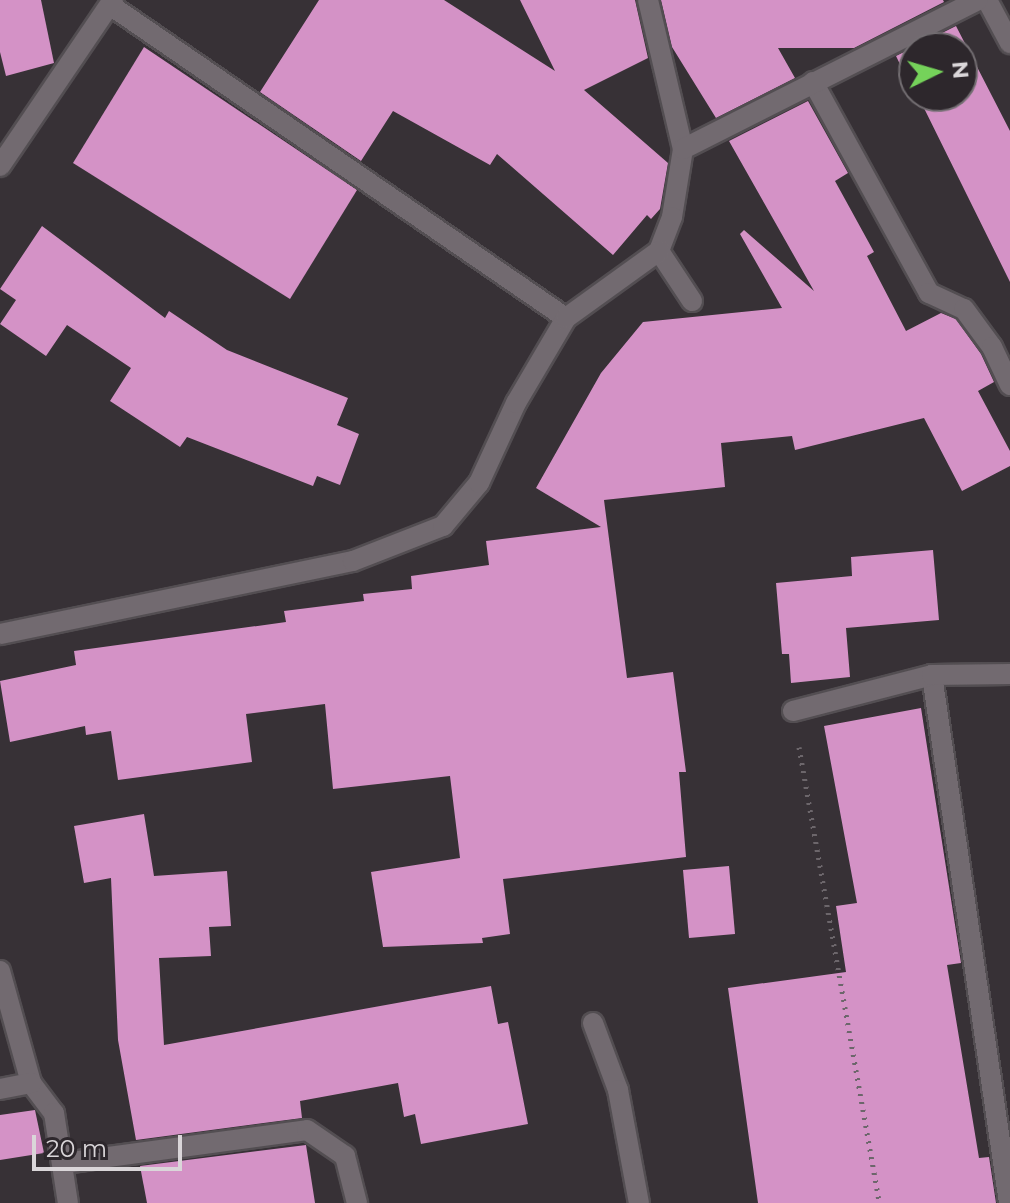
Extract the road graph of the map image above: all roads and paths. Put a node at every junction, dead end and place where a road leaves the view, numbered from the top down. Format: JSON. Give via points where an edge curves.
{"nodes":[{"id":1,"x":648,"y":0,"type":"edge"},
{"id":2,"x":978,"y":0,"type":"edge"},
{"id":3,"x":987,"y":0,"type":"edge"},
{"id":4,"x":111,"y":3,"type":"edge"},
{"id":5,"x":1010,"y":43,"type":"edge"},
{"id":6,"x":813,"y":82,"type":"junction"},
{"id":7,"x":683,"y":149,"type":"junction"},
{"id":8,"x":0,"y":166,"type":"edge"},
{"id":9,"x":659,"y":251,"type":"junction"},
{"id":10,"x":692,"y":301,"type":"dead end"},
{"id":11,"x":566,"y":318,"type":"junction"},
{"id":12,"x":1010,"y":385,"type":"edge"},
{"id":13,"x":0,"y":634,"type":"edge"},
{"id":14,"x":1010,"y":674,"type":"edge"},
{"id":15,"x":932,"y":675,"type":"junction"},
{"id":16,"x":793,"y":711,"type":"joint"},
{"id":17,"x":0,"y":971,"type":"edge"},
{"id":18,"x":593,"y":1023,"type":"dead end"},
{"id":19,"x":31,"y":1083,"type":"junction"},
{"id":20,"x":0,"y":1089,"type":"edge"},
{"id":21,"x":64,"y":1163,"type":"junction"},
{"id":22,"x":68,"y":1203,"type":"edge"},
{"id":23,"x":357,"y":1203,"type":"edge"},
{"id":24,"x":639,"y":1203,"type":"edge"},
{"id":25,"x":879,"y":1203,"type":"edge"},
{"id":26,"x":1009,"y":1203,"type":"edge"}],
"edges":[{"from":1,"to":7,"type":"street"},
{"from":2,"to":6,"type":"street"},
{"from":3,"to":5,"type":"street"},
{"from":4,"to":8,"type":"street"},
{"from":4,"to":11,"type":"street"},
{"from":6,"to":7,"type":"street"},
{"from":6,"to":12,"type":"street","via":[[929,293],[964,309],[992,347]]},
{"from":7,"to":9,"type":"street","via":[[672,217]]},
{"from":9,"to":10,"type":"street"},
{"from":9,"to":11,"type":"street"},
{"from":11,"to":13,"type":"street","via":[[516,403],[479,483],[443,526],[353,561]]},
{"from":14,"to":15,"type":"street"},
{"from":15,"to":16,"type":"street"},
{"from":15,"to":26,"type":"street"},
{"from":16,"to":25,"type":"path"},
{"from":17,"to":19,"type":"street"},
{"from":18,"to":24,"type":"street","via":[[618,1090]]},
{"from":19,"to":20,"type":"street"},
{"from":19,"to":21,"type":"street","via":[[54,1113]]},
{"from":21,"to":22,"type":"street"},
{"from":21,"to":23,"type":"street","via":[[282,1129],[307,1130],[345,1156]]}]}
